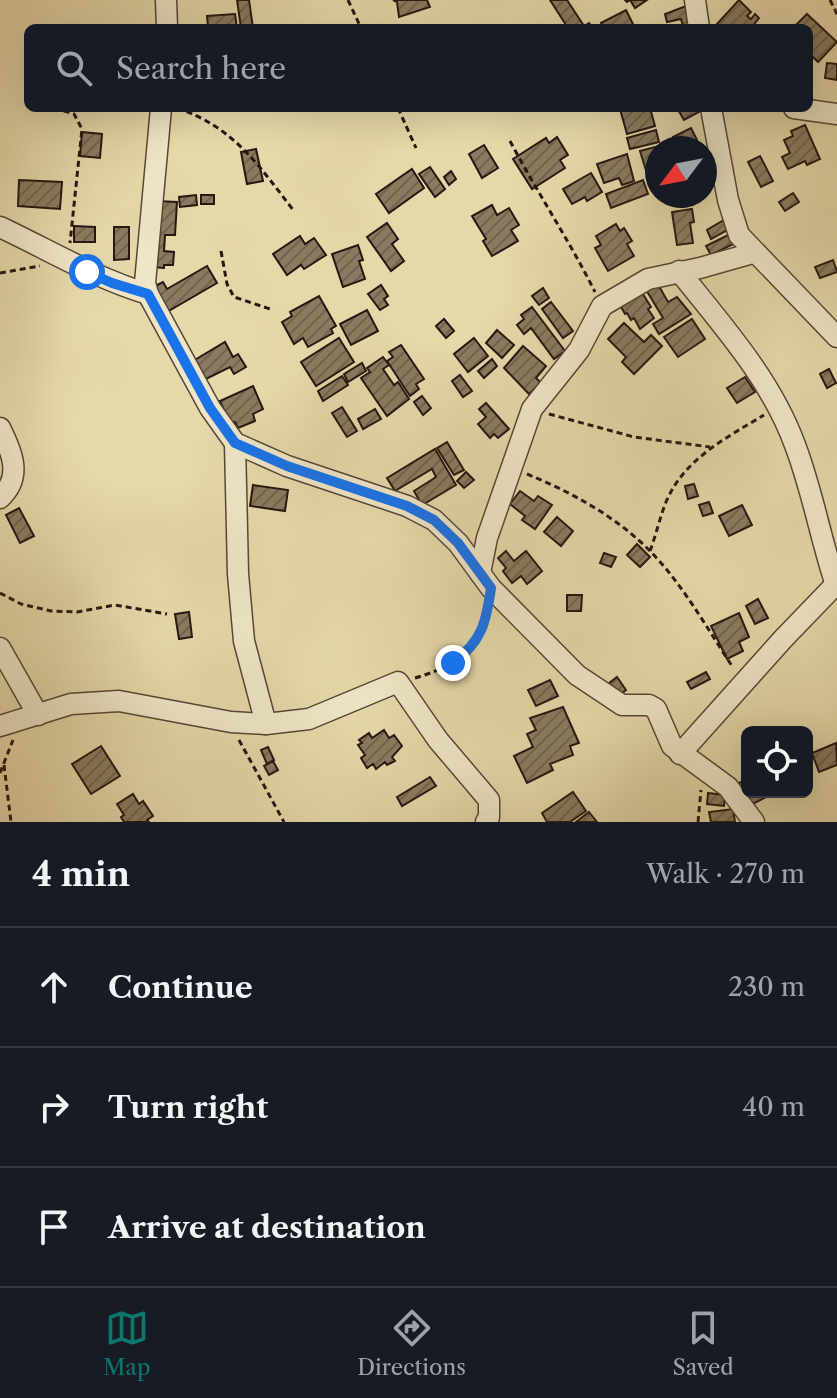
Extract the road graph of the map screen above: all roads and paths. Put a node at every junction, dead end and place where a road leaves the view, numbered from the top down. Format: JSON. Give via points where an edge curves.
{"nodes":[{"id":1,"x":166,"y":0,"type":"edge"},
{"id":2,"x":348,"y":0,"type":"edge"},
{"id":3,"x":695,"y":0,"type":"edge"},
{"id":4,"x":830,"y":0,"type":"edge"},
{"id":5,"x":837,"y":14,"type":"edge"},
{"id":6,"x":167,"y":24,"type":"edge"},
{"id":7,"x":359,"y":24,"type":"edge"},
{"id":8,"x":698,"y":24,"type":"edge"},
{"id":9,"x":813,"y":111,"type":"edge"},
{"id":10,"x":67,"y":112,"type":"edge"},
{"id":11,"x":161,"y":112,"type":"edge"},
{"id":12,"x":188,"y":112,"type":"edge"},
{"id":13,"x":400,"y":112,"type":"edge"},
{"id":14,"x":712,"y":112,"type":"edge"},
{"id":15,"x":837,"y":114,"type":"edge"},
{"id":16,"x":510,"y":141,"type":"dead end"},
{"id":17,"x":416,"y":148,"type":"dead end"},
{"id":18,"x":294,"y":211,"type":"dead end"},
{"id":19,"x":0,"y":227,"type":"edge"},
{"id":20,"x":221,"y":251,"type":"dead end"},
{"id":21,"x":753,"y":253,"type":"junction"},
{"id":22,"x":70,"y":260,"type":"junction"},
{"id":23,"x":39,"y":266,"type":"dead end"},
{"id":24,"x":679,"y":271,"type":"junction"},
{"id":25,"x":0,"y":273,"type":"edge"},
{"id":26,"x":148,"y":294,"type":"junction"},
{"id":27,"x":602,"y":306,"type":"junction"},
{"id":28,"x":270,"y":309,"type":"dead end"},
{"id":29,"x":837,"y":337,"type":"edge"},
{"id":30,"x":777,"y":407,"type":"junction"},
{"id":31,"x":532,"y":409,"type":"junction"},
{"id":32,"x":0,"y":428,"type":"edge"},
{"id":33,"x":235,"y":443,"type":"junction"},
{"id":34,"x":710,"y":447,"type":"junction"},
{"id":35,"x":511,"y":467,"type":"junction"},
{"id":36,"x":0,"y":498,"type":"edge"},
{"id":37,"x":650,"y":551,"type":"junction"},
{"id":38,"x":486,"y":581,"type":"junction"},
{"id":39,"x":837,"y":585,"type":"edge"},
{"id":40,"x":0,"y":593,"type":"edge"},
{"id":41,"x":167,"y":614,"type":"dead end"},
{"id":42,"x":0,"y":648,"type":"edge"},
{"id":43,"x":398,"y":682,"type":"junction"},
{"id":44,"x":743,"y":683,"type":"junction"},
{"id":45,"x":19,"y":721,"type":"edge"},
{"id":46,"x":231,"y":722,"type":"junction"},
{"id":47,"x":266,"y":724,"type":"junction"},
{"id":48,"x":680,"y":754,"type":"junction"},
{"id":49,"x":4,"y":765,"type":"junction"},
{"id":50,"x":703,"y":770,"type":"junction"},
{"id":51,"x":0,"y":773,"type":"edge"},
{"id":52,"x":11,"y":822,"type":"edge"},
{"id":53,"x":284,"y":822,"type":"edge"},
{"id":54,"x":486,"y":822,"type":"edge"},
{"id":55,"x":698,"y":822,"type":"edge"},
{"id":56,"x":754,"y":822,"type":"edge"}],
"edges":[{"from":1,"to":6,"type":"street"},
{"from":2,"to":7,"type":"path"},
{"from":3,"to":8,"type":"street"},
{"from":4,"to":5,"type":"path"},
{"from":9,"to":15,"type":"street"},
{"from":10,"to":22,"type":"path","via":[[82,129]]},
{"from":11,"to":26,"type":"street"},
{"from":12,"to":18,"type":"path","via":[[236,140]]},
{"from":13,"to":17,"type":"path"},
{"from":14,"to":21,"type":"street","via":[[728,200],[739,235]]},
{"from":16,"to":27,"type":"path"},
{"from":19,"to":22,"type":"street"},
{"from":20,"to":28,"type":"path","via":[[234,297]]},
{"from":21,"to":24,"type":"street"},
{"from":21,"to":29,"type":"street"},
{"from":22,"to":26,"type":"street","via":[[112,283]]},
{"from":23,"to":25,"type":"path"},
{"from":24,"to":27,"type":"street","via":[[648,279]]},
{"from":24,"to":30,"type":"street","via":[[759,374]]},
{"from":26,"to":33,"type":"street"},
{"from":27,"to":31,"type":"street","via":[[579,350]]},
{"from":30,"to":34,"type":"path"},
{"from":30,"to":39,"type":"street","via":[[795,446]]},
{"from":31,"to":34,"type":"path","via":[[634,437]]},
{"from":31,"to":35,"type":"street"},
{"from":32,"to":36,"type":"street","via":[[14,464],[9,490]]},
{"from":33,"to":38,"type":"street","via":[[434,520]]},
{"from":33,"to":47,"type":"street","via":[[244,641]]},
{"from":34,"to":37,"type":"path","via":[[683,473]]},
{"from":35,"to":37,"type":"path","via":[[592,506]]},
{"from":35,"to":38,"type":"street","via":[[487,538]]},
{"from":37,"to":44,"type":"path"},
{"from":38,"to":43,"type":"path","via":[[486,618],[466,653],[431,673]]},
{"from":38,"to":48,"type":"street","via":[[577,675],[622,705],[656,709]]},
{"from":39,"to":44,"type":"street"},
{"from":40,"to":41,"type":"path","via":[[51,611],[115,605]]},
{"from":42,"to":45,"type":"street"},
{"from":43,"to":47,"type":"street","via":[[309,719]]},
{"from":43,"to":54,"type":"street","via":[[489,800]]},
{"from":44,"to":48,"type":"street"},
{"from":45,"to":46,"type":"street","via":[[71,704],[119,701]]},
{"from":45,"to":49,"type":"path"},
{"from":46,"to":47,"type":"street"},
{"from":46,"to":53,"type":"path"},
{"from":48,"to":50,"type":"street"},
{"from":49,"to":51,"type":"path"},
{"from":49,"to":52,"type":"path"},
{"from":50,"to":55,"type":"path"},
{"from":50,"to":56,"type":"street","via":[[728,787]]}]}
